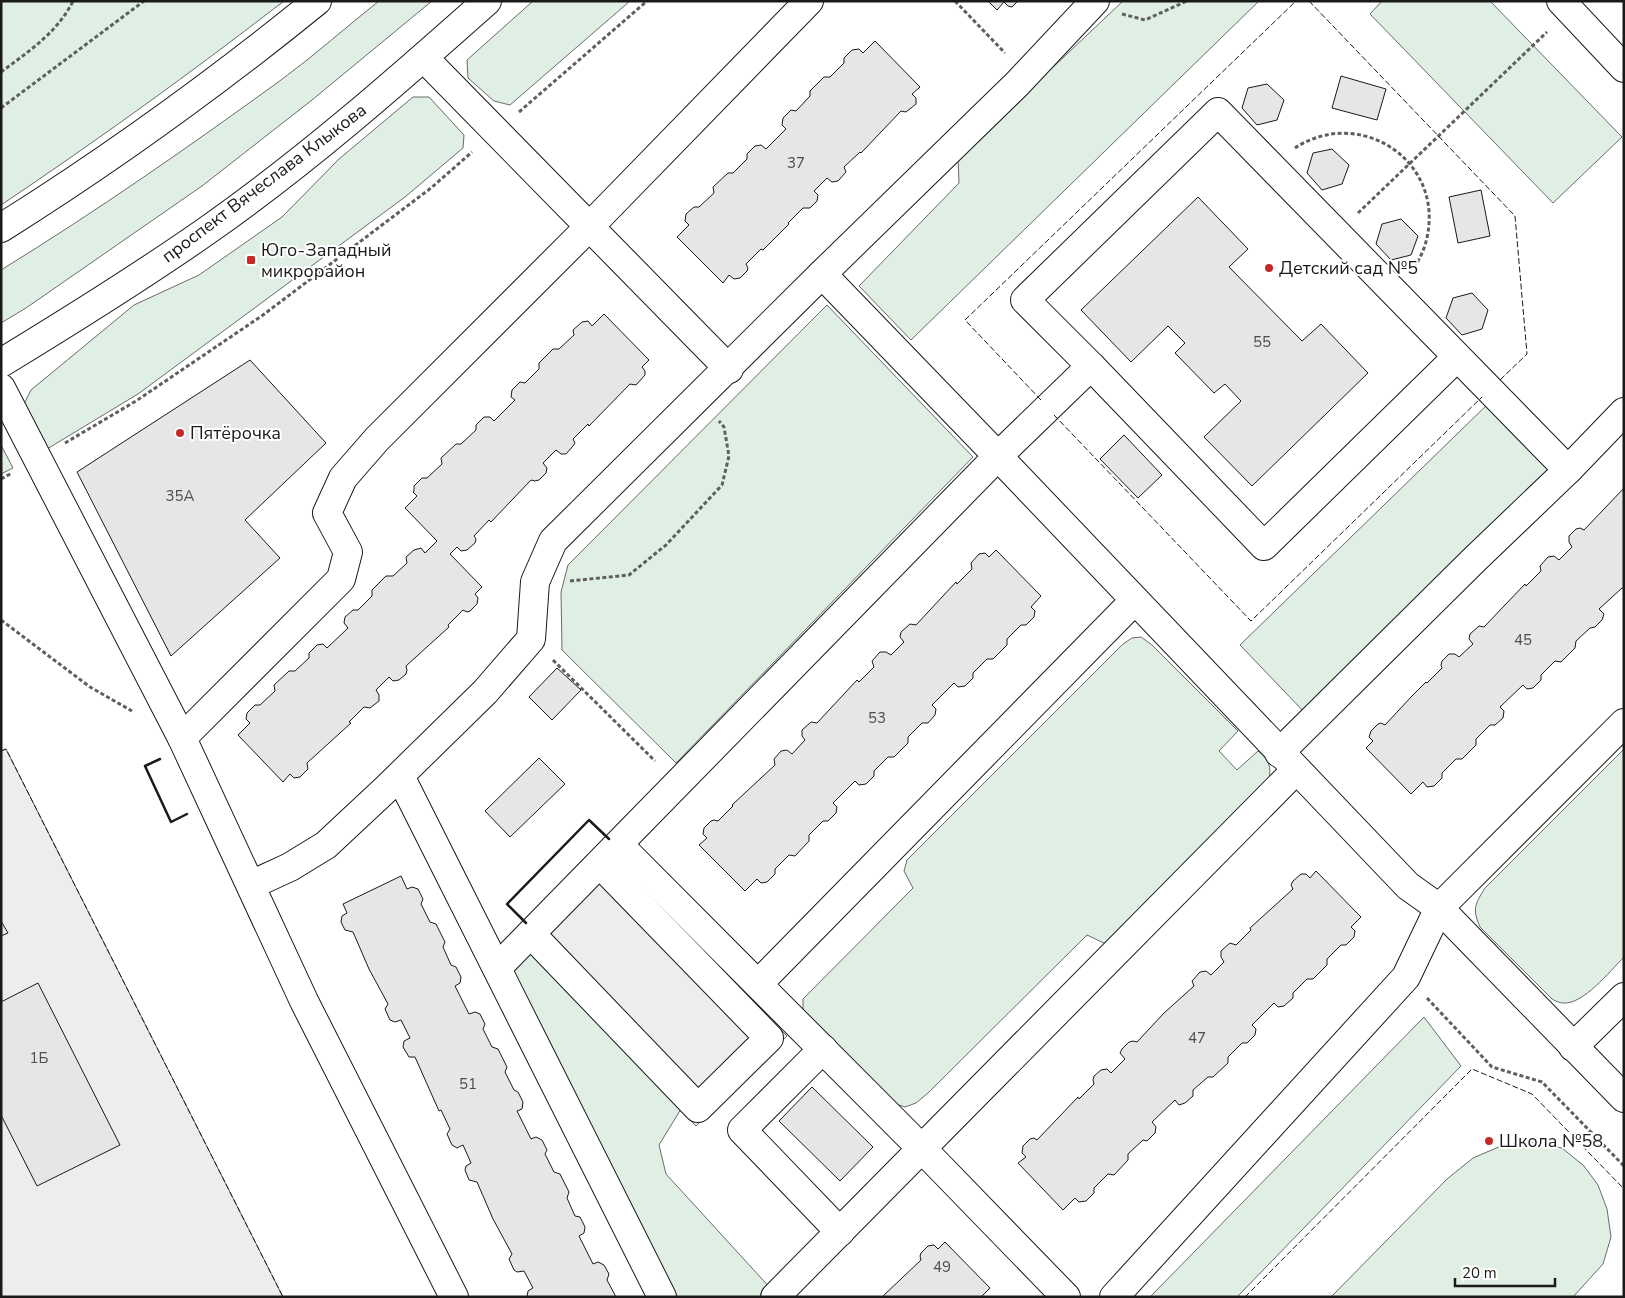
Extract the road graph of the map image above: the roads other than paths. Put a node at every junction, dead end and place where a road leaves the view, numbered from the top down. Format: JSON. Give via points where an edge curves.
{"nodes":[{"id":1,"x":317,"y":1,"type":"edge"},
{"id":2,"x":486,"y":1,"type":"edge"},
{"id":3,"x":809,"y":1,"type":"edge"},
{"id":4,"x":1093,"y":4,"type":"edge"},
{"id":5,"x":1565,"y":6,"type":"edge"},
{"id":6,"x":424,"y":58,"type":"junction"},
{"id":7,"x":1624,"y":68,"type":"edge"},
{"id":8,"x":589,"y":227,"type":"junction"},
{"id":9,"x":1,"y":228,"type":"edge"},
{"id":10,"x":822,"y":274,"type":"junction"},
{"id":11,"x":1457,"y":358,"type":"junction"},
{"id":12,"x":1,"y":363,"type":"edge"},
{"id":13,"x":1090,"y":366,"type":"junction"},
{"id":14,"x":728,"y":369,"type":"junction"},
{"id":15,"x":1,"y":388,"type":"edge"},
{"id":16,"x":1624,"y":412,"type":"edge"},
{"id":17,"x":998,"y":456,"type":"junction"},
{"id":18,"x":1568,"y":470,"type":"junction"},
{"id":19,"x":1134,"y":601,"type":"junction"},
{"id":20,"x":1624,"y":723,"type":"edge"},
{"id":21,"x":182,"y":738,"type":"junction"},
{"id":22,"x":1287,"y":762,"type":"junction"},
{"id":23,"x":400,"y":776,"type":"junction"},
{"id":24,"x":619,"y":844,"type":"junction"},
{"id":25,"x":600,"y":864,"type":"junction"},
{"id":26,"x":251,"y":885,"type":"junction"},
{"id":27,"x":1439,"y":908,"type":"junction"},
{"id":28,"x":530,"y":934,"type":"junction"},
{"id":29,"x":497,"y":968,"type":"junction"},
{"id":30,"x":758,"y":984,"type":"junction"},
{"id":31,"x":1624,"y":997,"type":"edge"},
{"id":32,"x":1573,"y":1046,"type":"junction"},
{"id":33,"x":822,"y":1049,"type":"junction"},
{"id":34,"x":1624,"y":1098,"type":"edge"},
{"id":35,"x":921,"y":1148,"type":"junction"},
{"id":36,"x":840,"y":1232,"type":"junction"},
{"id":37,"x":454,"y":1297,"type":"edge"},
{"id":38,"x":662,"y":1297,"type":"edge"},
{"id":39,"x":776,"y":1297,"type":"edge"},
{"id":40,"x":1066,"y":1297,"type":"edge"},
{"id":41,"x":1114,"y":1297,"type":"edge"}],
"edges":[{"from":1,"to":9,"type":"main road","via":[[157,124]]},
{"from":2,"to":6,"type":"main road","name":"проспект Вячеслава Клыкова"},
{"from":3,"to":8,"type":"main road"},
{"from":4,"to":10,"type":"main road"},
{"from":5,"to":7,"type":"main road"},
{"from":6,"to":8,"type":"main road"},
{"from":6,"to":12,"type":"main road","name":"проспект Вячеслава Клыкова","via":[[314,150],[206,232]]},
{"from":8,"to":14,"type":"main road"},
{"from":8,"to":21,"type":"main road","via":[[377,439],[343,478],[327,513],[348,552],[341,580]]},
{"from":10,"to":14,"type":"main road"},
{"from":10,"to":17,"type":"main road"},
{"from":11,"to":13,"type":"main road","via":[[1264,546]]},
{"from":11,"to":13,"type":"main road","via":[[1218,112],[1026,300]]},
{"from":11,"to":18,"type":"main road"},
{"from":13,"to":17,"type":"main road"},
{"from":14,"to":23,"type":"main road","via":[[553,541],[534,582],[531,639],[485,692]]},
{"from":15,"to":21,"type":"main road"},
{"from":16,"to":18,"type":"main road"},
{"from":17,"to":19,"type":"main road"},
{"from":17,"to":24,"type":"main road"},
{"from":18,"to":22,"type":"main road","via":[[1474,560]]},
{"from":19,"to":22,"type":"main road"},
{"from":19,"to":30,"type":"main road"},
{"from":20,"to":27,"type":"main road"},
{"from":21,"to":26,"type":"main road"},
{"from":22,"to":27,"type":"main road","via":[[1408,886]]},
{"from":22,"to":35,"type":"main road"},
{"from":23,"to":26,"type":"main road","via":[[326,845]]},
{"from":23,"to":29,"type":"main road"},
{"from":24,"to":25,"type":"main road"},
{"from":24,"to":30,"type":"main road"},
{"from":25,"to":28,"type":"main road"},
{"from":25,"to":28,"type":"main road","via":[[769,1038],[698,1108]]},
{"from":26,"to":37,"type":"main road","via":[[304,1001]]},
{"from":27,"to":32,"type":"main road"},
{"from":27,"to":41,"type":"main road","via":[[1406,977]]},
{"from":28,"to":29,"type":"main road"},
{"from":29,"to":38,"type":"main road"},
{"from":30,"to":33,"type":"main road"},
{"from":31,"to":32,"type":"main road"},
{"from":32,"to":34,"type":"main road"},
{"from":33,"to":35,"type":"main road"},
{"from":33,"to":36,"type":"main road","via":[[742,1130]]},
{"from":35,"to":36,"type":"main road"},
{"from":35,"to":40,"type":"main road"},
{"from":36,"to":39,"type":"main road"}]}
